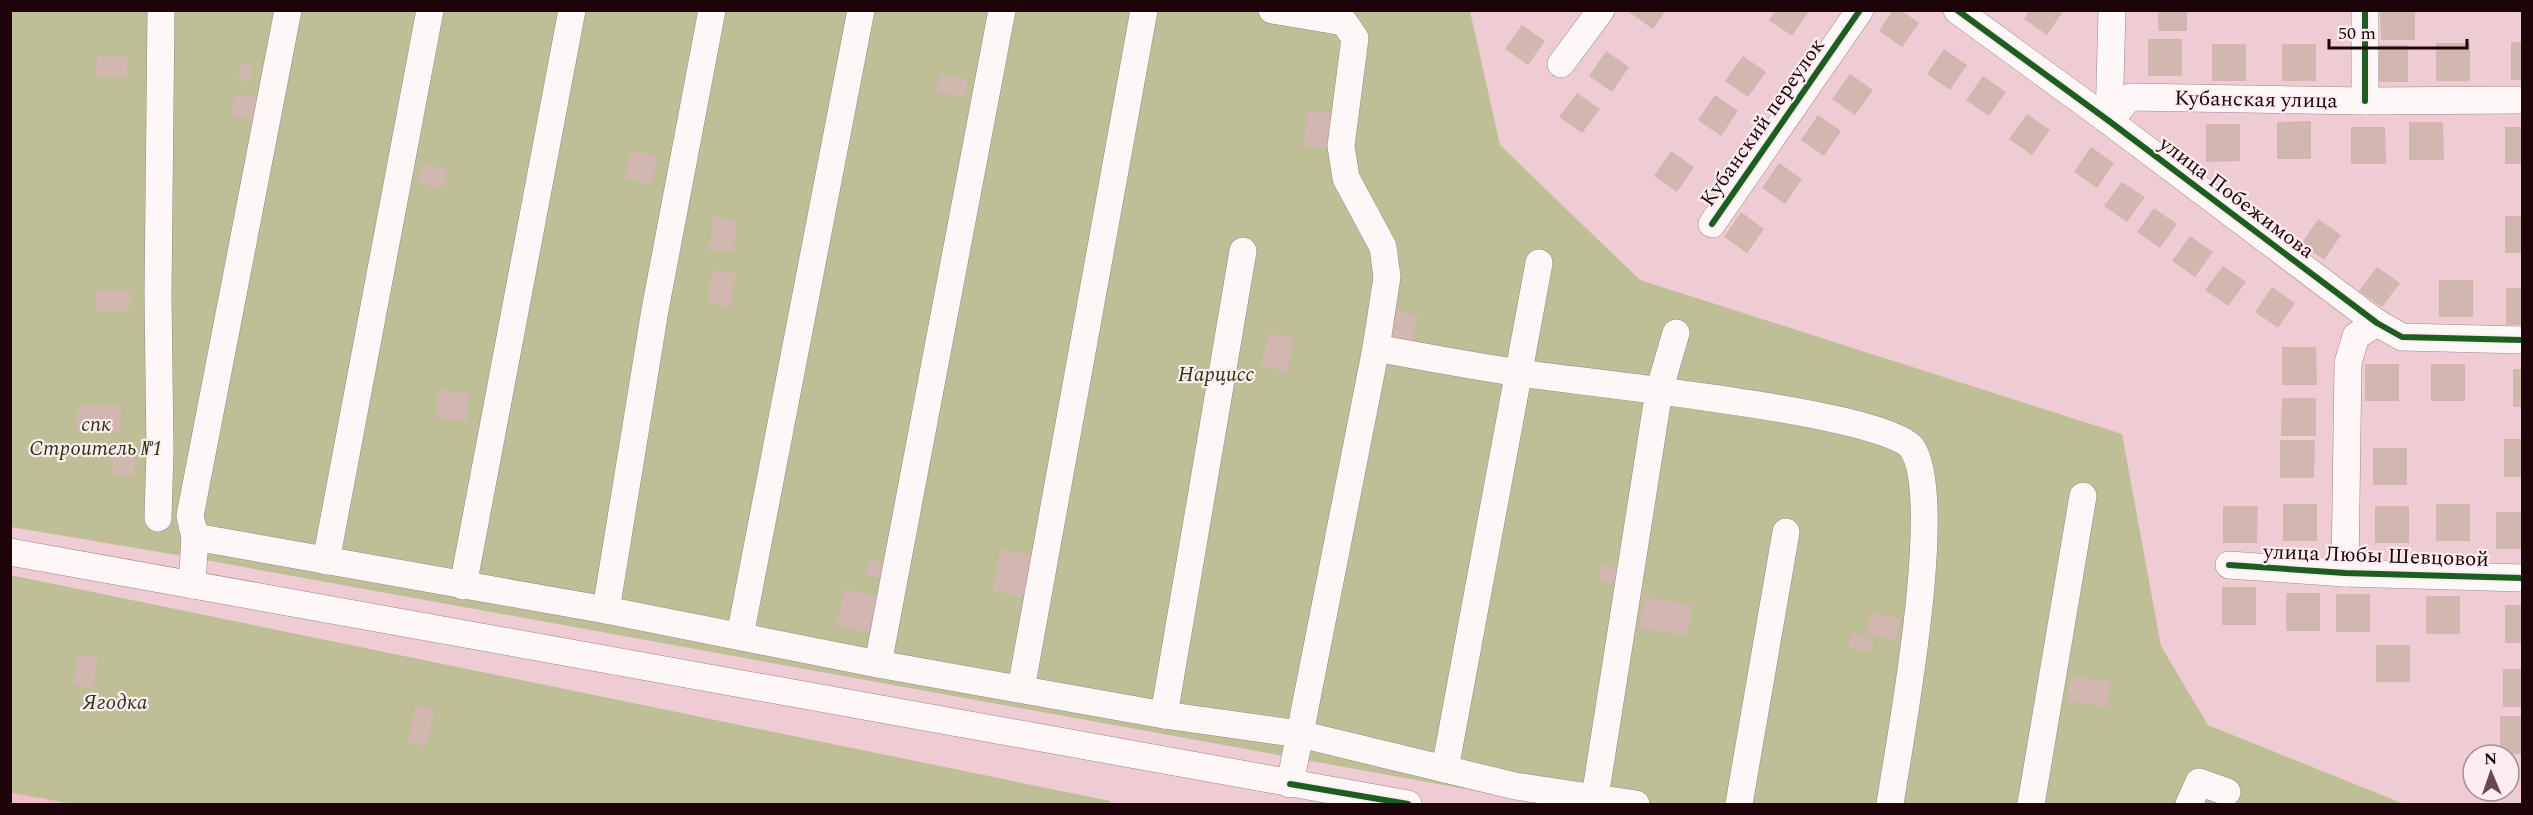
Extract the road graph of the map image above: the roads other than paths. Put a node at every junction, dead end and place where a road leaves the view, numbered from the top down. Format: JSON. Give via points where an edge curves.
{"nodes":[{"id":1,"x":161,"y":10,"type":"edge"},
{"id":2,"x":288,"y":10,"type":"edge"},
{"id":3,"x":430,"y":10,"type":"edge"},
{"id":4,"x":572,"y":10,"type":"edge"},
{"id":5,"x":712,"y":10,"type":"edge"},
{"id":6,"x":861,"y":10,"type":"edge"},
{"id":7,"x":1002,"y":10,"type":"edge"},
{"id":8,"x":1144,"y":10,"type":"edge"},
{"id":9,"x":1601,"y":10,"type":"edge"},
{"id":10,"x":1860,"y":10,"type":"edge"},
{"id":11,"x":1957,"y":10,"type":"edge"},
{"id":12,"x":2112,"y":10,"type":"edge"},
{"id":13,"x":2365,"y":10,"type":"edge"},
{"id":14,"x":1283,"y":11,"type":"edge"},
{"id":15,"x":1561,"y":64,"type":"dead end"},
{"id":16,"x":2523,"y":100,"type":"edge"},
{"id":17,"x":2365,"y":101,"type":"junction"},
{"id":18,"x":2109,"y":122,"type":"junction"},
{"id":19,"x":1712,"y":224,"type":"dead end"},
{"id":20,"x":1243,"y":251,"type":"dead end"},
{"id":21,"x":1539,"y":263,"type":"dead end"},
{"id":22,"x":2377,"y":323,"type":"junction"},
{"id":23,"x":1676,"y":333,"type":"dead end"},
{"id":24,"x":2523,"y":340,"type":"edge"},
{"id":25,"x":1376,"y":348,"type":"junction"},
{"id":26,"x":1520,"y":373,"type":"junction"},
{"id":27,"x":1659,"y":391,"type":"junction"},
{"id":28,"x":2083,"y":496,"type":"dead end"},
{"id":29,"x":158,"y":518,"type":"dead end"},
{"id":30,"x":1786,"y":532,"type":"dead end"},
{"id":31,"x":195,"y":537,"type":"junction"},
{"id":32,"x":10,"y":552,"type":"edge"},
{"id":33,"x":326,"y":561,"type":"junction"},
{"id":34,"x":2229,"y":565,"type":"dead end"},
{"id":35,"x":2344,"y":573,"type":"junction"},
{"id":36,"x":2523,"y":578,"type":"edge"},
{"id":37,"x":192,"y":585,"type":"junction"},
{"id":38,"x":463,"y":586,"type":"junction"},
{"id":39,"x":606,"y":610,"type":"junction"},
{"id":40,"x":740,"y":636,"type":"junction"},
{"id":41,"x":878,"y":664,"type":"junction"},
{"id":42,"x":1021,"y":689,"type":"junction"},
{"id":43,"x":1164,"y":715,"type":"junction"},
{"id":44,"x":1300,"y":734,"type":"junction"},
{"id":45,"x":1445,"y":769,"type":"junction"},
{"id":46,"x":1290,"y":784,"type":"junction"},
{"id":47,"x":2227,"y":792,"type":"dead end"},
{"id":48,"x":1595,"y":797,"type":"junction"},
{"id":49,"x":1408,"y":804,"type":"edge"},
{"id":50,"x":1636,"y":804,"type":"edge"},
{"id":51,"x":1740,"y":804,"type":"edge"},
{"id":52,"x":1890,"y":804,"type":"edge"},
{"id":53,"x":2031,"y":804,"type":"edge"},
{"id":54,"x":2189,"y":804,"type":"edge"}],
"edges":[{"from":1,"to":29,"type":"street"},
{"from":2,"to":31,"type":"street","via":[[190,516]]},
{"from":3,"to":33,"type":"street"},
{"from":4,"to":38,"type":"street"},
{"from":5,"to":39,"type":"street","via":[[655,310]]},
{"from":6,"to":40,"type":"street"},
{"from":7,"to":41,"type":"street"},
{"from":8,"to":42,"type":"street"},
{"from":9,"to":15,"type":"street"},
{"from":10,"to":19,"type":"street","name":"Кубанский переулок"},
{"from":11,"to":18,"type":"street","name":"улица Побежимова"},
{"from":12,"to":18,"type":"street"},
{"from":13,"to":17,"type":"street"},
{"from":14,"to":25,"type":"street","via":[[1344,22],[1355,38],[1341,146],[1346,178],[1383,247],[1387,277]]},
{"from":16,"to":17,"type":"street","name":"Кубанская улица"},
{"from":17,"to":18,"type":"street","name":"Кубанская улица","via":[[2130,97]]},
{"from":18,"to":22,"type":"street","name":"улица Побежимова"},
{"from":20,"to":43,"type":"street"},
{"from":21,"to":26,"type":"street"},
{"from":22,"to":24,"type":"street","name":"улица Побежимова","via":[[2402,338]]},
{"from":22,"to":35,"type":"street","via":[[2356,336],[2348,363]]},
{"from":23,"to":27,"type":"street"},
{"from":25,"to":26,"type":"street"},
{"from":25,"to":44,"type":"street"},
{"from":26,"to":27,"type":"street"},
{"from":26,"to":45,"type":"street"},
{"from":27,"to":48,"type":"street"},
{"from":27,"to":52,"type":"street","via":[[1742,402],[1882,431],[1911,447],[1921,472],[1925,513],[1913,652]]},
{"from":28,"to":53,"type":"street"},
{"from":30,"to":51,"type":"street"},
{"from":31,"to":33,"type":"street"},
{"from":31,"to":37,"type":"street"},
{"from":32,"to":37,"type":"street"},
{"from":33,"to":38,"type":"street"},
{"from":34,"to":35,"type":"street","name":"улица Любы Шевцовой"},
{"from":35,"to":36,"type":"street","name":"улица Любы Шевцовой"},
{"from":37,"to":46,"type":"street"},
{"from":38,"to":39,"type":"street"},
{"from":39,"to":40,"type":"street"},
{"from":40,"to":41,"type":"street"},
{"from":41,"to":42,"type":"street"},
{"from":42,"to":43,"type":"street"},
{"from":43,"to":44,"type":"street"},
{"from":44,"to":45,"type":"street"},
{"from":44,"to":46,"type":"street"},
{"from":45,"to":48,"type":"street","via":[[1515,786]]},
{"from":46,"to":49,"type":"street"},
{"from":47,"to":54,"type":"street","via":[[2199,782]]},
{"from":48,"to":50,"type":"street"}]}
